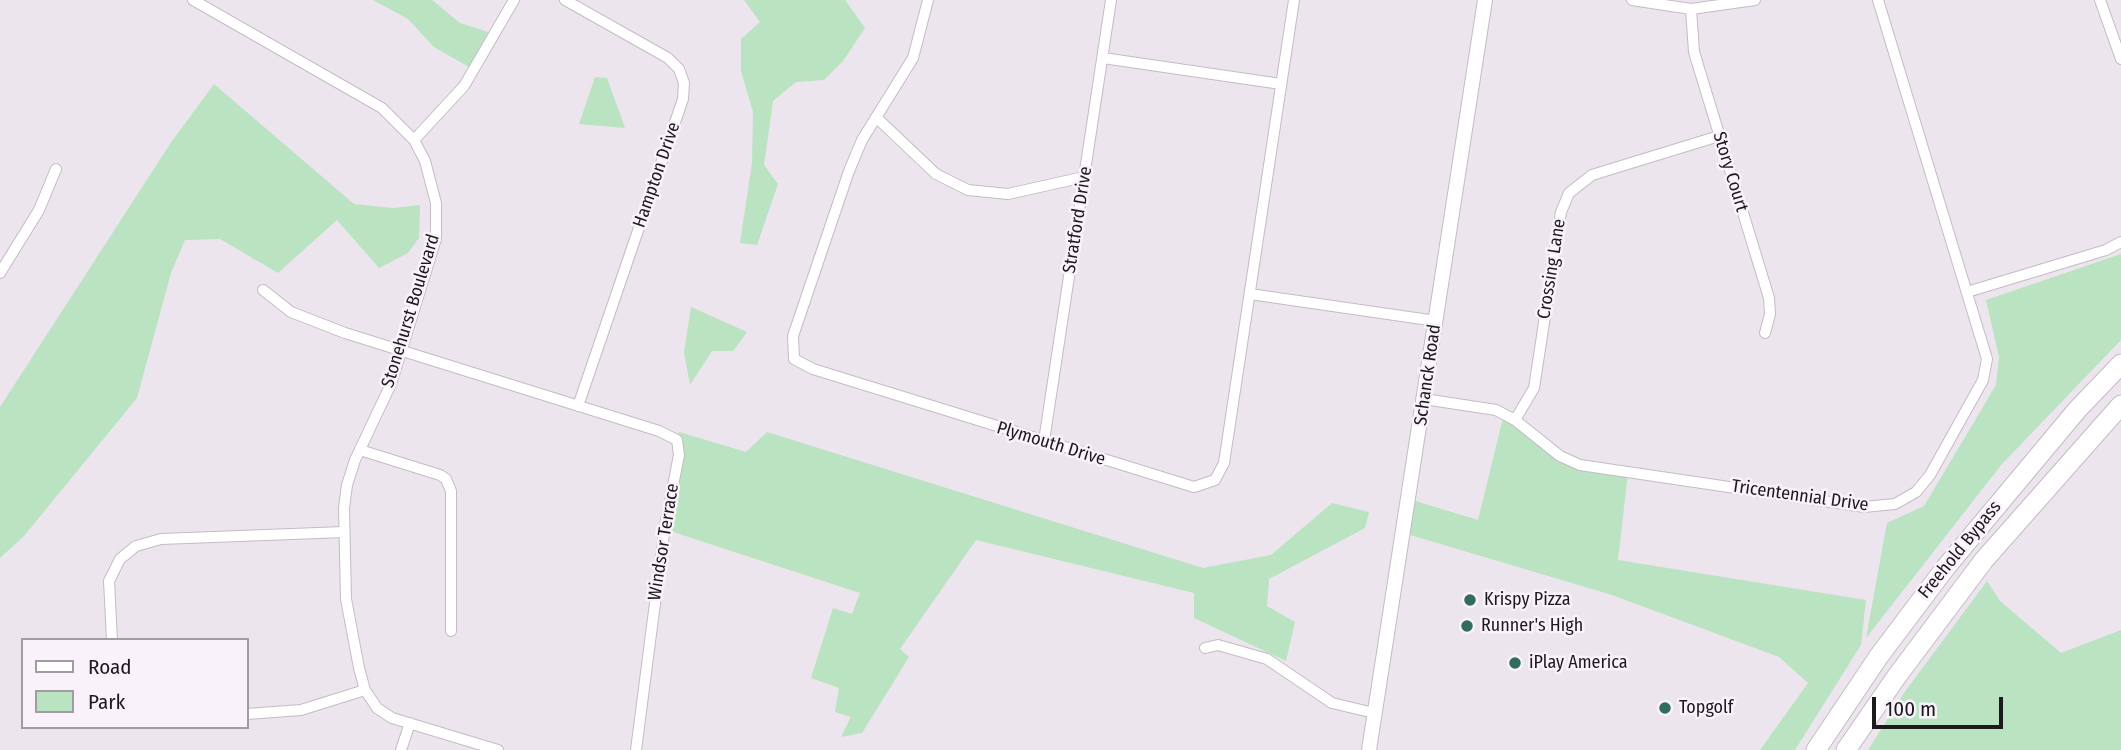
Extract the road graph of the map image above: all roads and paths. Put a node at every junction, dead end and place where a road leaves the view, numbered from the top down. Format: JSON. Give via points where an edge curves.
{"nodes":[{"id":1,"x":193,"y":0,"type":"edge"},
{"id":2,"x":514,"y":0,"type":"edge"},
{"id":3,"x":565,"y":0,"type":"edge"},
{"id":4,"x":928,"y":0,"type":"edge"},
{"id":5,"x":1111,"y":0,"type":"edge"},
{"id":6,"x":1294,"y":0,"type":"edge"},
{"id":7,"x":1485,"y":0,"type":"edge"},
{"id":8,"x":1632,"y":0,"type":"edge"},
{"id":9,"x":1755,"y":0,"type":"edge"},
{"id":10,"x":1878,"y":0,"type":"edge"},
{"id":11,"x":2100,"y":0,"type":"edge"},
{"id":12,"x":1692,"y":9,"type":"junction"},
{"id":13,"x":1103,"y":58,"type":"junction"},
{"id":14,"x":2121,"y":59,"type":"edge"},
{"id":15,"x":1282,"y":84,"type":"junction"},
{"id":16,"x":876,"y":117,"type":"junction"},
{"id":17,"x":1720,"y":136,"type":"junction"},
{"id":18,"x":414,"y":139,"type":"junction"},
{"id":19,"x":56,"y":169,"type":"dead end"},
{"id":20,"x":1084,"y":177,"type":"junction"},
{"id":21,"x":2121,"y":242,"type":"edge"},
{"id":22,"x":0,"y":274,"type":"edge"},
{"id":23,"x":263,"y":290,"type":"dead end"},
{"id":24,"x":1968,"y":292,"type":"junction"},
{"id":25,"x":1250,"y":294,"type":"junction"},
{"id":26,"x":1436,"y":321,"type":"junction"},
{"id":27,"x":1765,"y":334,"type":"dead end"},
{"id":28,"x":401,"y":352,"type":"junction"},
{"id":29,"x":2121,"y":364,"type":"edge"},
{"id":30,"x":1424,"y":399,"type":"junction"},
{"id":31,"x":2121,"y":405,"type":"edge"},
{"id":32,"x":578,"y":406,"type":"junction"},
{"id":33,"x":1515,"y":420,"type":"junction"},
{"id":34,"x":1044,"y":440,"type":"junction"},
{"id":35,"x":360,"y":450,"type":"junction"},
{"id":36,"x":344,"y":532,"type":"junction"},
{"id":37,"x":451,"y":631,"type":"dead end"},
{"id":38,"x":112,"y":638,"type":"edge"},
{"id":39,"x":1205,"y":648,"type":"dead end"},
{"id":40,"x":365,"y":690,"type":"junction"},
{"id":41,"x":1374,"y":713,"type":"junction"},
{"id":42,"x":248,"y":714,"type":"edge"},
{"id":43,"x":410,"y":723,"type":"junction"},
{"id":44,"x":401,"y":750,"type":"edge"},
{"id":45,"x":498,"y":750,"type":"edge"},
{"id":46,"x":636,"y":750,"type":"edge"},
{"id":47,"x":1369,"y":750,"type":"edge"},
{"id":48,"x":1816,"y":750,"type":"edge"},
{"id":49,"x":1846,"y":750,"type":"edge"}],
"edges":[{"from":1,"to":18,"type":"street","name":"Stonehurst Boulevard","via":[[368,99]]},
{"from":2,"to":18,"type":"street","via":[[464,86]]},
{"from":3,"to":32,"type":"street","name":"Hampton Drive","via":[[668,58],[684,83],[683,99]]},
{"from":4,"to":16,"type":"street","name":"Plymouth Drive","via":[[914,58]]},
{"from":5,"to":13,"type":"street","name":"Stratford Drive"},
{"from":6,"to":15,"type":"street","name":"Plymouth Drive"},
{"from":7,"to":26,"type":"street","name":"Schanck Road"},
{"from":8,"to":12,"type":"street"},
{"from":9,"to":12,"type":"street"},
{"from":10,"to":24,"type":"street","name":"Tricentennial Drive"},
{"from":11,"to":14,"type":"street"},
{"from":12,"to":17,"type":"street","name":"Story Court","via":[[1694,52]]},
{"from":13,"to":15,"type":"street"},
{"from":13,"to":20,"type":"street","name":"Stratford Drive"},
{"from":15,"to":25,"type":"street","name":"Plymouth Drive"},
{"from":16,"to":20,"type":"street","via":[[936,174],[968,190],[1008,194]]},
{"from":16,"to":34,"type":"street","name":"Plymouth Drive","via":[[849,171],[793,336],[791,354],[813,369]]},
{"from":17,"to":27,"type":"street","name":"Story Court","via":[[1769,298]]},
{"from":17,"to":33,"type":"street","name":"Crossing Lane","via":[[1592,175],[1569,194],[1561,212],[1534,388]]},
{"from":18,"to":28,"type":"street","name":"Stonehurst Boulevard","via":[[432,180],[437,231]]},
{"from":19,"to":22,"type":"street","via":[[39,210]]},
{"from":20,"to":34,"type":"street","name":"Stratford Drive"},
{"from":21,"to":24,"type":"street"},
{"from":23,"to":28,"type":"street","name":"Windsor Terrace","via":[[291,312]]},
{"from":24,"to":33,"type":"street","name":"Tricentennial Drive","via":[[1986,352],[1986,374],[1923,484],[1906,499],[1884,507],[1580,465],[1560,456]]},
{"from":25,"to":26,"type":"street"},
{"from":25,"to":34,"type":"street","name":"Plymouth Drive","via":[[1224,463],[1215,480],[1188,486]]},
{"from":26,"to":30,"type":"street","name":"Schanck Road"},
{"from":28,"to":32,"type":"street","name":"Windsor Terrace"},
{"from":28,"to":35,"type":"street","name":"Stonehurst Boulevard"},
{"from":29,"to":48,"type":"highway","name":"Freehold Bypass","via":[[1954,556]]},
{"from":30,"to":33,"type":"street","name":"Tricentennial Drive","via":[[1496,410]]},
{"from":30,"to":41,"type":"street","name":"Schanck Road"},
{"from":31,"to":49,"type":"highway","name":"Freehold Bypass","via":[[1984,560]]},
{"from":32,"to":46,"type":"street","name":"Windsor Terrace","via":[[676,438],[680,446]]},
{"from":35,"to":36,"type":"street","name":"Stonehurst Boulevard","via":[[347,485]]},
{"from":35,"to":37,"type":"street","via":[[446,480],[451,491]]},
{"from":36,"to":38,"type":"street","via":[[161,539],[136,546],[120,559],[109,581]]},
{"from":36,"to":40,"type":"street","name":"Stonehurst Boulevard","via":[[349,619]]},
{"from":39,"to":41,"type":"street","via":[[1218,646],[1267,659],[1332,703]]},
{"from":40,"to":42,"type":"street","via":[[301,710]]},
{"from":40,"to":43,"type":"street","via":[[385,714]]},
{"from":41,"to":47,"type":"street","name":"Schanck Road"},
{"from":43,"to":44,"type":"street"},
{"from":43,"to":45,"type":"street"}]}
